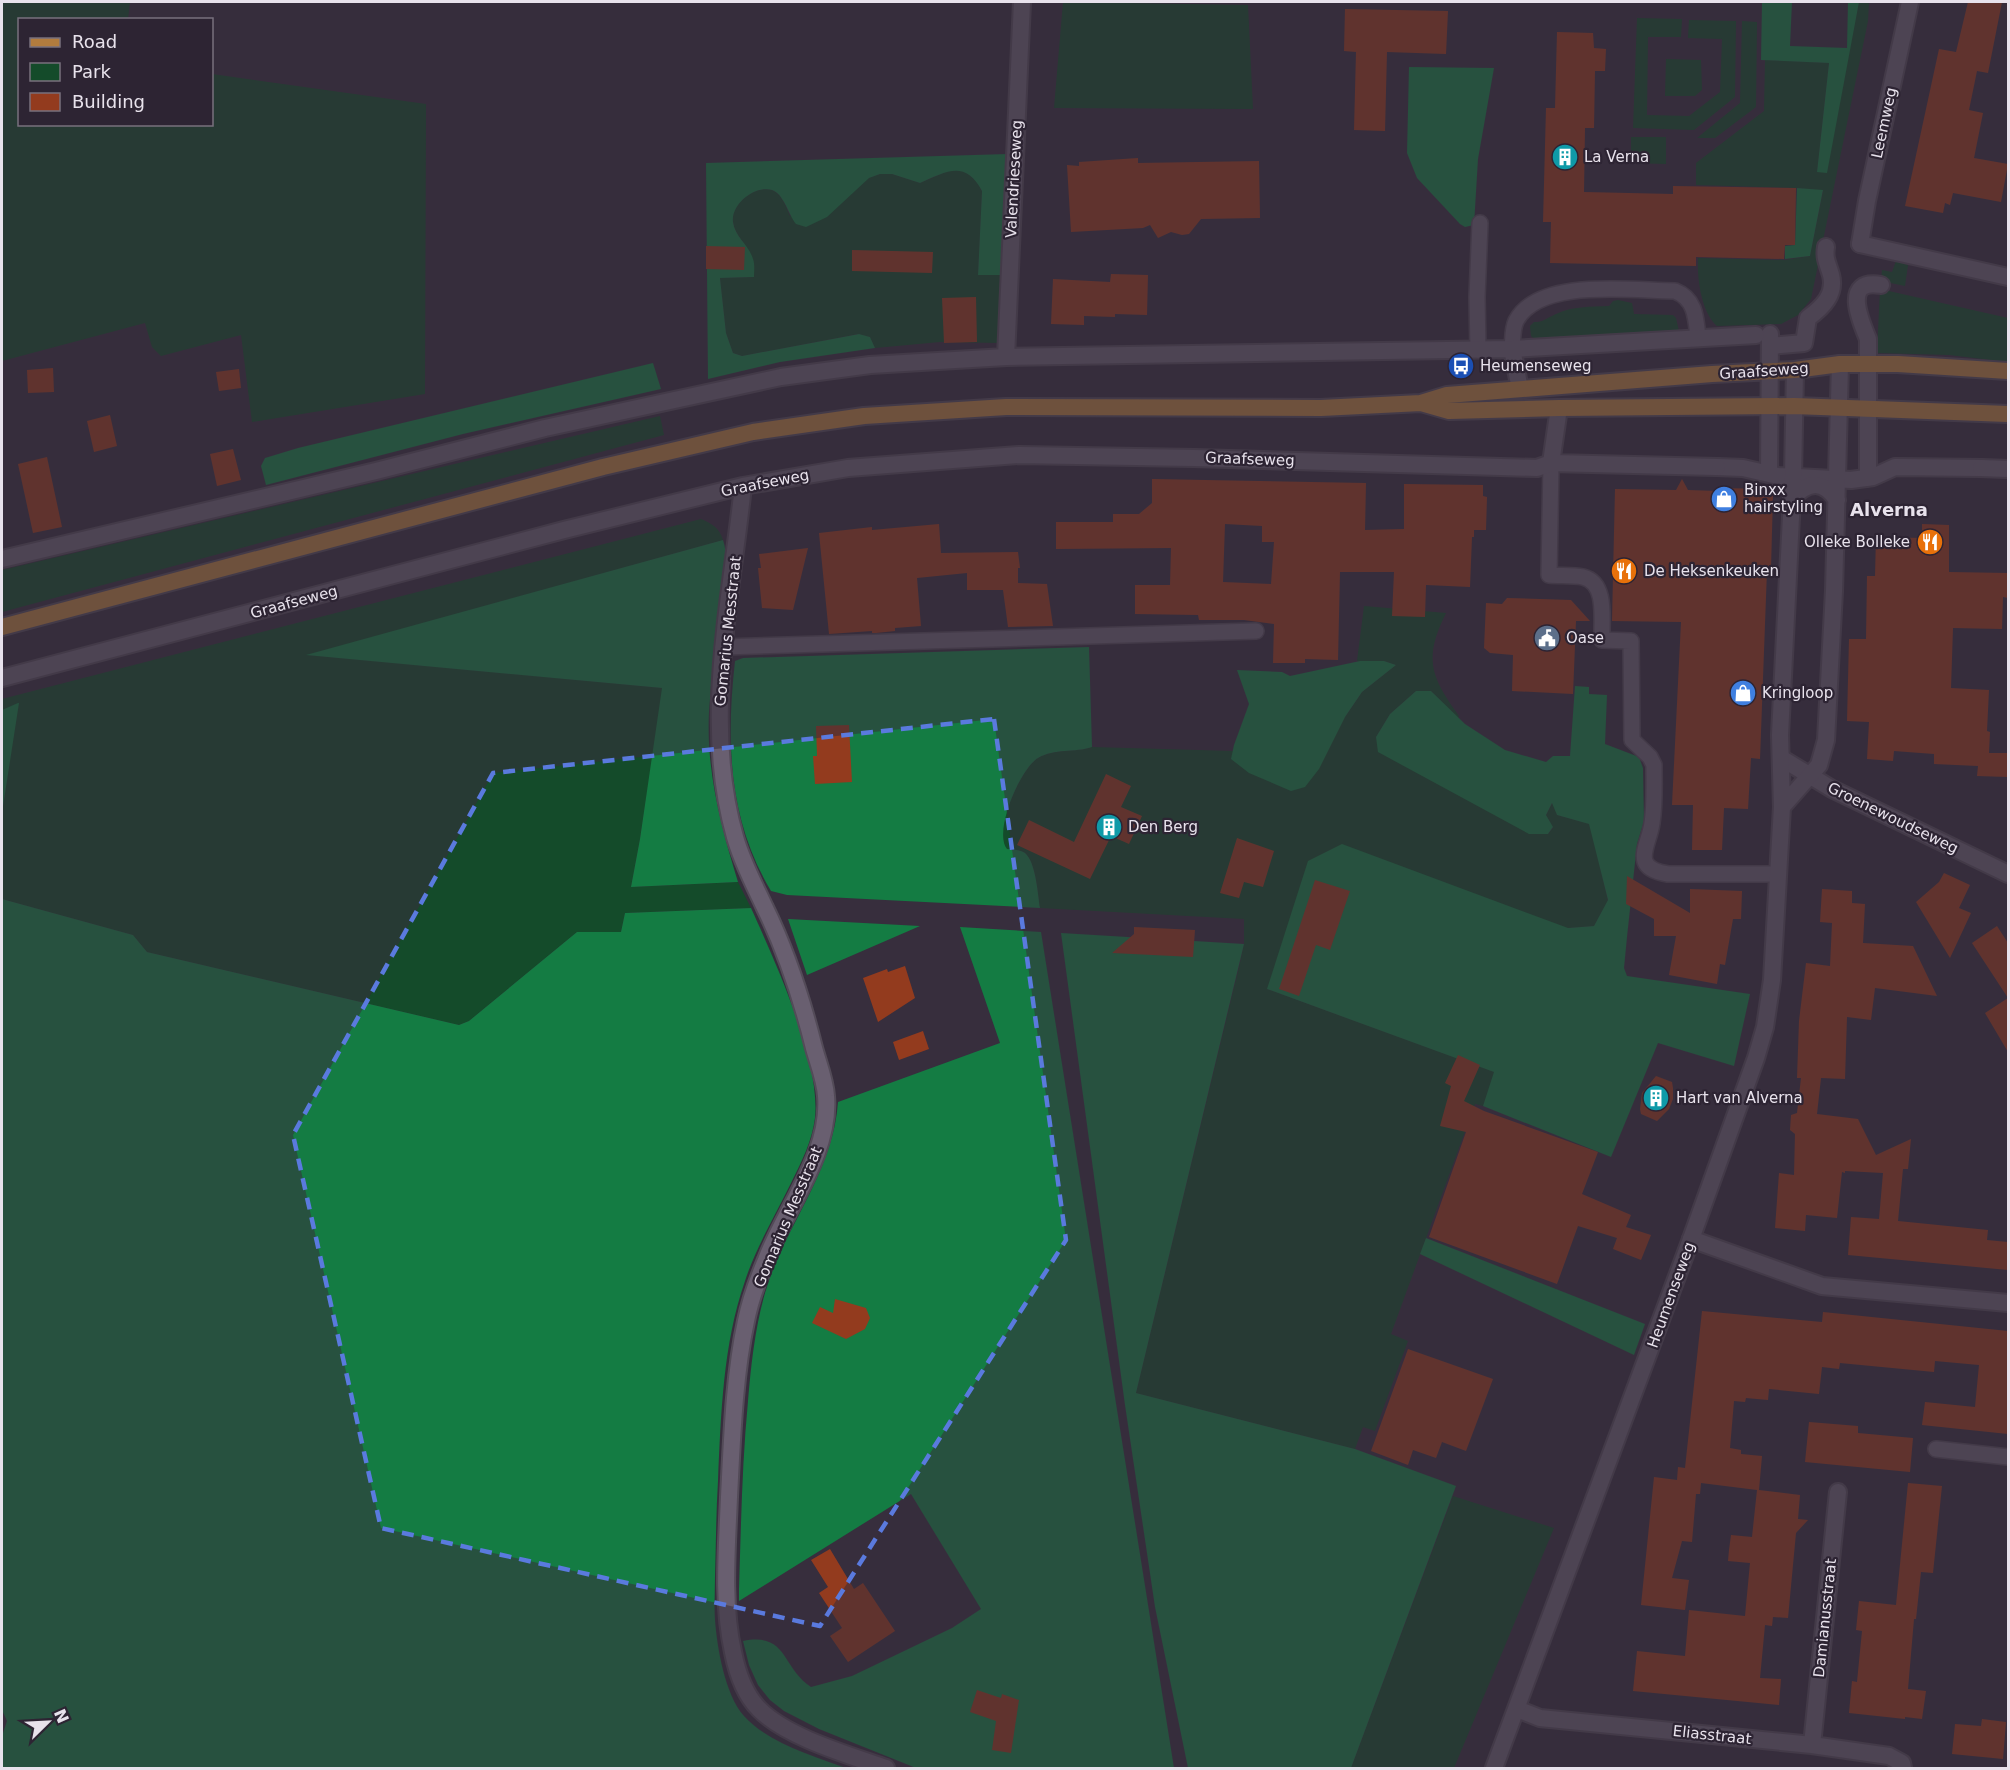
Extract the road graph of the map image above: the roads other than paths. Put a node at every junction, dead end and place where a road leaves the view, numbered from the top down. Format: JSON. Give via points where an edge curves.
{"nodes":[{"id":1,"x":1022,"y":2,"type":"edge"},
{"id":2,"x":1910,"y":2,"type":"edge"},
{"id":3,"x":1480,"y":223,"type":"dead end"},
{"id":4,"x":1826,"y":247,"type":"dead end"},
{"id":5,"x":2008,"y":277,"type":"edge"},
{"id":6,"x":1881,"y":285,"type":"dead end"},
{"id":7,"x":1825,"y":303,"type":"junction"},
{"id":8,"x":1856,"y":305,"type":"junction"},
{"id":9,"x":1698,"y":338,"type":"junction"},
{"id":10,"x":1765,"y":338,"type":"junction"},
{"id":11,"x":1512,"y":349,"type":"junction"},
{"id":12,"x":1478,"y":350,"type":"junction"},
{"id":13,"x":1006,"y":357,"type":"junction"},
{"id":14,"x":1840,"y":364,"type":"junction"},
{"id":15,"x":1869,"y":364,"type":"junction"},
{"id":16,"x":1795,"y":370,"type":"junction"},
{"id":17,"x":1769,"y":371,"type":"junction"},
{"id":18,"x":2008,"y":371,"type":"edge"},
{"id":19,"x":1520,"y":389,"type":"junction"},
{"id":20,"x":1421,"y":403,"type":"junction"},
{"id":21,"x":1769,"y":406,"type":"junction"},
{"id":22,"x":1794,"y":406,"type":"junction"},
{"id":23,"x":1839,"y":407,"type":"junction"},
{"id":24,"x":1559,"y":408,"type":"junction"},
{"id":25,"x":1867,"y":408,"type":"junction"},
{"id":26,"x":2008,"y":414,"type":"edge"},
{"id":27,"x":1551,"y":463,"type":"junction"},
{"id":28,"x":2008,"y":469,"type":"edge"},
{"id":29,"x":1769,"y":474,"type":"junction"},
{"id":30,"x":1793,"y":477,"type":"junction"},
{"id":31,"x":1868,"y":478,"type":"junction"},
{"id":32,"x":1837,"y":479,"type":"junction"},
{"id":33,"x":743,"y":486,"type":"junction"},
{"id":34,"x":1792,"y":498,"type":"junction"},
{"id":35,"x":1837,"y":500,"type":"junction"},
{"id":36,"x":2,"y":560,"type":"edge"},
{"id":37,"x":2,"y":627,"type":"edge"},
{"id":38,"x":1257,"y":631,"type":"dead end"},
{"id":39,"x":723,"y":647,"type":"junction"},
{"id":40,"x":2,"y":678,"type":"edge"},
{"id":41,"x":1781,"y":758,"type":"junction"},
{"id":42,"x":1810,"y":776,"type":"junction"},
{"id":43,"x":1782,"y":807,"type":"junction"},
{"id":44,"x":1778,"y":874,"type":"junction"},
{"id":45,"x":2008,"y":874,"type":"edge"},
{"id":46,"x":1691,"y":1239,"type":"junction"},
{"id":47,"x":2008,"y":1304,"type":"edge"},
{"id":48,"x":1936,"y":1449,"type":"dead end"},
{"id":49,"x":2008,"y":1457,"type":"edge"},
{"id":50,"x":1838,"y":1492,"type":"dead end"},
{"id":51,"x":1517,"y":1709,"type":"junction"},
{"id":52,"x":1812,"y":1745,"type":"junction"},
{"id":53,"x":886,"y":1768,"type":"edge"},
{"id":54,"x":1494,"y":1768,"type":"edge"},
{"id":55,"x":1903,"y":1768,"type":"edge"}],
"edges":[{"from":1,"to":13,"type":"street","name":"Valendrieseweg"},
{"from":2,"to":5,"type":"street","name":"Leemweg","via":[[1860,244]]},
{"from":3,"to":12,"type":"lane"},
{"from":4,"to":7,"type":"street","via":[[1832,284]]},
{"from":6,"to":8,"type":"street","via":[[1864,286]]},
{"from":7,"to":8,"type":"street"},
{"from":7,"to":10,"type":"street","via":[[1808,318],[1804,343]]},
{"from":8,"to":15,"type":"street","via":[[1868,339]]},
{"from":9,"to":10,"type":"street"},
{"from":9,"to":11,"type":"street"},
{"from":9,"to":11,"type":"lane","via":[[1691,303],[1675,291],[1578,290],[1555,293],[1526,310],[1516,321]]},
{"from":10,"to":17,"type":"street"},
{"from":11,"to":12,"type":"street"},
{"from":11,"to":19,"type":"street"},
{"from":12,"to":13,"type":"street"},
{"from":13,"to":36,"type":"street","via":[[870,365],[719,389]]},
{"from":14,"to":15,"type":"main road","name":"Graafseweg"},
{"from":14,"to":16,"type":"main road","name":"Graafseweg"},
{"from":14,"to":23,"type":"street"},
{"from":15,"to":18,"type":"main road","name":"Graafseweg"},
{"from":15,"to":25,"type":"street"},
{"from":16,"to":17,"type":"main road","name":"Graafseweg"},
{"from":16,"to":22,"type":"street","name":"Heumenseweg"},
{"from":17,"to":19,"type":"main road","name":"Graafseweg"},
{"from":17,"to":21,"type":"street"},
{"from":19,"to":20,"type":"main road","name":"Graafseweg","via":[[1447,394]]},
{"from":20,"to":24,"type":"main road","name":"Graafseweg","via":[[1449,411]]},
{"from":20,"to":37,"type":"main road","name":"Graafseweg","via":[[1286,409],[1005,407],[812,422],[636,459]]},
{"from":21,"to":22,"type":"main road","name":"Graafseweg"},
{"from":21,"to":24,"type":"main road","name":"Graafseweg"},
{"from":21,"to":29,"type":"street"},
{"from":22,"to":23,"type":"main road","name":"Graafseweg"},
{"from":22,"to":30,"type":"street","name":"Heumenseweg"},
{"from":23,"to":25,"type":"main road","name":"Graafseweg"},
{"from":23,"to":32,"type":"street"},
{"from":24,"to":27,"type":"street"},
{"from":25,"to":26,"type":"main road","name":"Graafseweg"},
{"from":25,"to":31,"type":"street"},
{"from":27,"to":29,"type":"street","name":"Graafseweg","via":[[1718,466]]},
{"from":27,"to":33,"type":"street","name":"Graafseweg","via":[[1537,468],[1020,455],[848,468]]},
{"from":27,"to":44,"type":"lane","via":[[1549,575],[1591,580],[1601,596],[1602,640],[1631,641],[1632,740],[1654,765],[1653,821],[1644,848],[1647,866],[1668,874]]},
{"from":28,"to":31,"type":"street","name":"Graafseweg","via":[[1895,467]]},
{"from":29,"to":30,"type":"street","name":"Graafseweg"},
{"from":30,"to":32,"type":"street","name":"Graafseweg"},
{"from":30,"to":34,"type":"street","name":"Heumenseweg"},
{"from":31,"to":32,"type":"street","name":"Graafseweg"},
{"from":32,"to":35,"type":"street"},
{"from":33,"to":39,"type":"street","name":"Gomarius Messtraat"},
{"from":33,"to":40,"type":"street","name":"Graafseweg"},
{"from":34,"to":35,"type":"street","via":[[1811,485],[1829,490]]},
{"from":34,"to":41,"type":"street","name":"Heumenseweg"},
{"from":35,"to":42,"type":"street","via":[[1826,741],[1819,765]]},
{"from":38,"to":39,"type":"lane"},
{"from":39,"to":53,"type":"street","name":"Gomarius Messtraat","via":[[719,724],[726,804],[749,878],[766,909],[801,996],[826,1095],[826,1122],[819,1148],[766,1259],[746,1320],[728,1521],[727,1611],[732,1651],[748,1695],[760,1711],[821,1745]]},
{"from":41,"to":42,"type":"street","name":"Groenewoudseweg"},
{"from":41,"to":43,"type":"street","name":"Heumenseweg"},
{"from":42,"to":43,"type":"street"},
{"from":42,"to":45,"type":"street","name":"Groenewoudseweg"},
{"from":43,"to":44,"type":"street","name":"Heumenseweg"},
{"from":44,"to":46,"type":"street","name":"Heumenseweg","via":[[1765,1027]]},
{"from":46,"to":47,"type":"street","via":[[1822,1286]]},
{"from":46,"to":51,"type":"street","name":"Heumenseweg"},
{"from":48,"to":49,"type":"lane"},
{"from":50,"to":52,"type":"street","name":"Damianusstraat"},
{"from":51,"to":52,"type":"street","name":"Eliasstraat","via":[[1540,1718]]},
{"from":51,"to":54,"type":"street","name":"Heumenseweg"},
{"from":52,"to":55,"type":"street","name":"Eliasstraat","via":[[1889,1756],[1902,1763]]}]}
